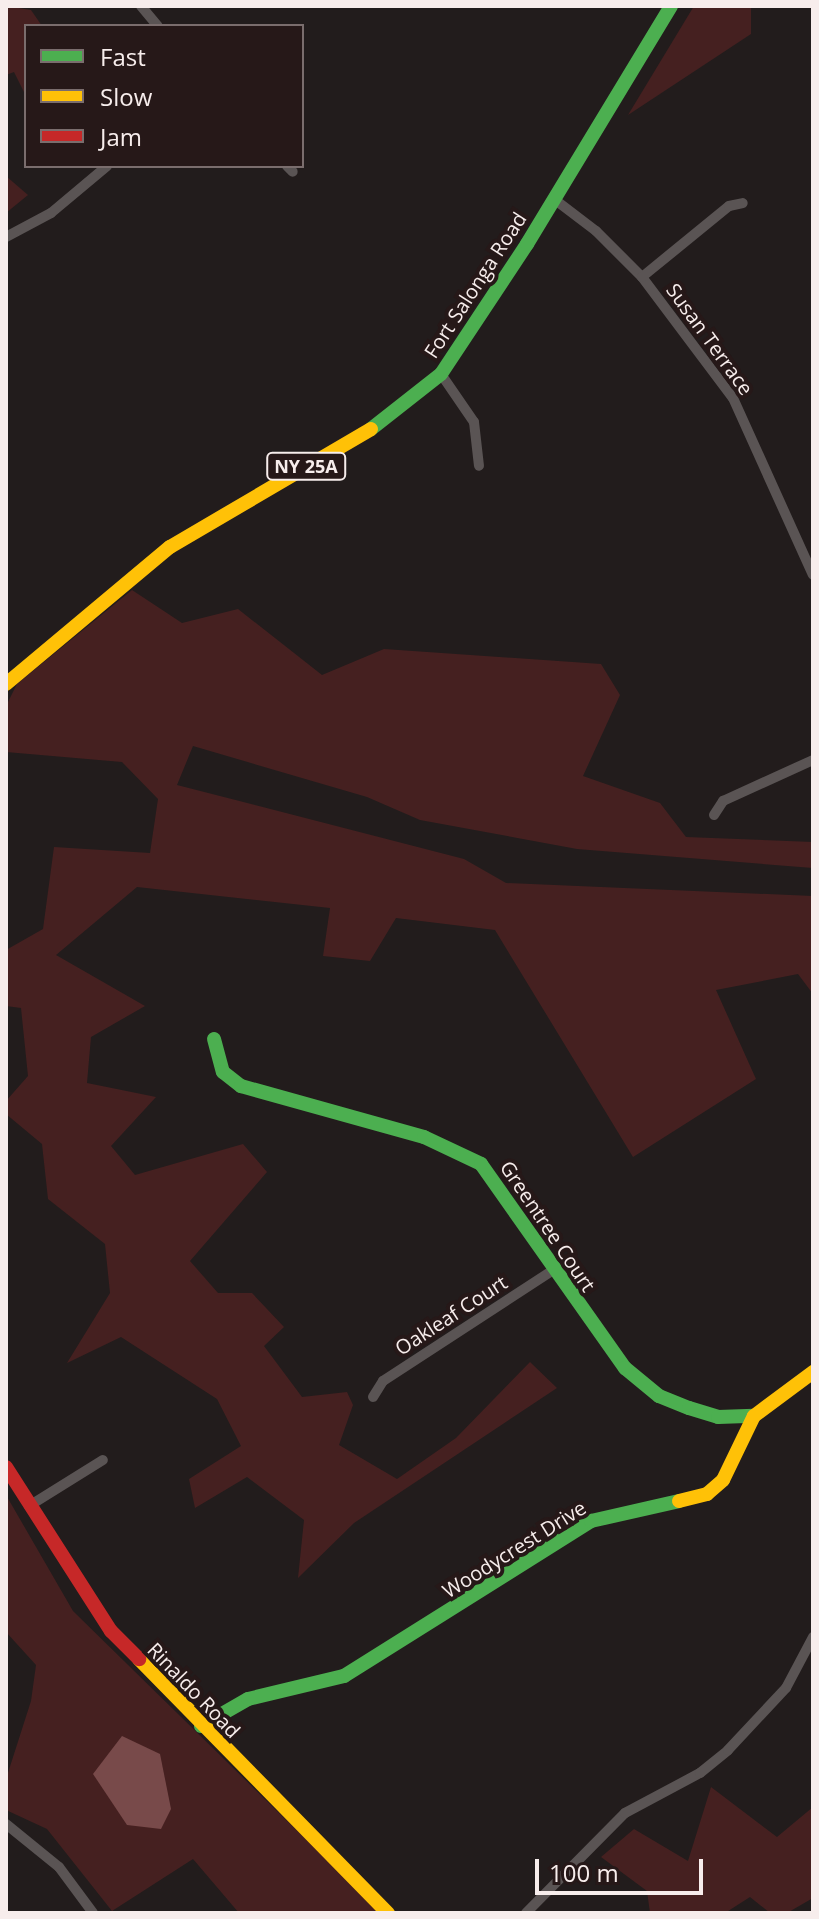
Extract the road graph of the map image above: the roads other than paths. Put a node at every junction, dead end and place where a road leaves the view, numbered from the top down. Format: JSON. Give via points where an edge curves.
{"nodes":[{"id":1,"x":141,"y":6,"type":"edge"},
{"id":2,"x":671,"y":6,"type":"edge"},
{"id":3,"x":156,"y":24,"type":"edge"},
{"id":4,"x":105,"y":168,"type":"edge"},
{"id":5,"x":554,"y":199,"type":"junction"},
{"id":6,"x":743,"y":203,"type":"dead end"},
{"id":7,"x":6,"y":237,"type":"edge"},
{"id":8,"x":642,"y":277,"type":"junction"},
{"id":9,"x":441,"y":374,"type":"junction"},
{"id":10,"x":479,"y":466,"type":"dead end"},
{"id":11,"x":813,"y":575,"type":"edge"},
{"id":12,"x":6,"y":684,"type":"edge"},
{"id":13,"x":813,"y":760,"type":"edge"},
{"id":14,"x":714,"y":815,"type":"dead end"},
{"id":15,"x":214,"y":1039,"type":"dead end"},
{"id":16,"x":555,"y":1269,"type":"junction"},
{"id":17,"x":813,"y":1372,"type":"edge"},
{"id":18,"x":373,"y":1397,"type":"dead end"},
{"id":19,"x":754,"y":1416,"type":"junction"},
{"id":20,"x":103,"y":1460,"type":"dead end"},
{"id":21,"x":6,"y":1467,"type":"edge"},
{"id":22,"x":29,"y":1506,"type":"junction"},
{"id":23,"x":813,"y":1637,"type":"edge"},
{"id":24,"x":201,"y":1726,"type":"junction"},
{"id":25,"x":6,"y":1824,"type":"edge"},
{"id":26,"x":93,"y":1913,"type":"edge"},
{"id":27,"x":388,"y":1913,"type":"edge"},
{"id":28,"x":526,"y":1913,"type":"edge"}],
"edges":[{"from":1,"to":3,"type":"street"},
{"from":2,"to":5,"type":"street","name":"Fort Salonga Road","number":"NY 25A"},
{"from":4,"to":7,"type":"street","via":[[51,213]]},
{"from":5,"to":8,"type":"street","name":"Susan Terrace"},
{"from":5,"to":9,"type":"street","name":"Fort Salonga Road","number":"NY 25A"},
{"from":6,"to":8,"type":"street","via":[[729,206]]},
{"from":8,"to":11,"type":"street","name":"Susan Terrace","via":[[733,398]]},
{"from":9,"to":10,"type":"street","via":[[474,422]]},
{"from":9,"to":12,"type":"street","name":"Fort Salonga Road","number":"NY 25A","via":[[369,430],[170,547]]},
{"from":13,"to":14,"type":"street","via":[[723,801]]},
{"from":15,"to":16,"type":"street","name":"Greentree Court","via":[[223,1072],[241,1086],[424,1137],[481,1164],[502,1186]]},
{"from":16,"to":18,"type":"street","name":"Oakleaf Court","via":[[383,1381]]},
{"from":16,"to":19,"type":"street","name":"Greentree Court","via":[[605,1344],[650,1389],[718,1417]]},
{"from":17,"to":19,"type":"street","name":"Woodycrest Drive"},
{"from":19,"to":24,"type":"street","name":"Woodycrest Drive","via":[[723,1480],[707,1494],[591,1521],[344,1676],[248,1699]]},
{"from":20,"to":22,"type":"street"},
{"from":21,"to":22,"type":"street","name":"Rinaldo Road"},
{"from":22,"to":24,"type":"street","name":"Rinaldo Road","via":[[93,1609]]},
{"from":23,"to":28,"type":"street","via":[[786,1688],[728,1750],[700,1773],[625,1813]]},
{"from":24,"to":27,"type":"street","name":"Rinaldo Road"},
{"from":25,"to":26,"type":"street","via":[[59,1867]]}]}
